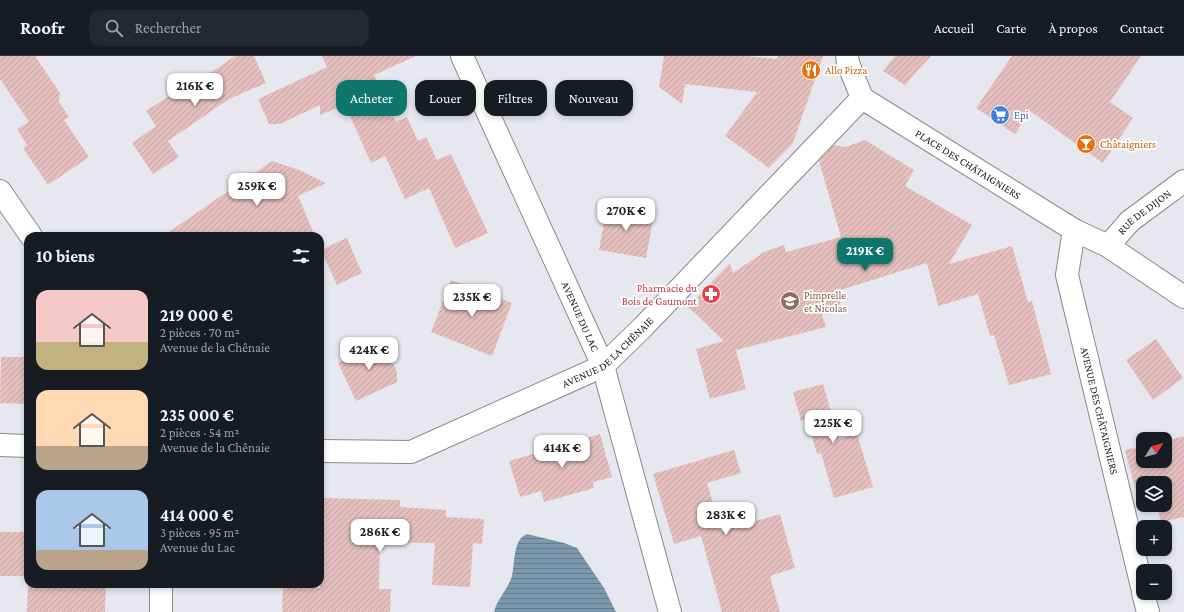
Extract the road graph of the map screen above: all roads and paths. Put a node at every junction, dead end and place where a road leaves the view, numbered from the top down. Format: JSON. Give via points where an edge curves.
{"nodes":[{"id":1,"x":462,"y":56,"type":"edge"},
{"id":2,"x":847,"y":56,"type":"edge"},
{"id":3,"x":862,"y":98,"type":"junction"},
{"id":4,"x":1184,"y":180,"type":"edge"},
{"id":5,"x":0,"y":191,"type":"edge"},
{"id":6,"x":1074,"y":230,"type":"junction"},
{"id":7,"x":28,"y":232,"type":"edge"},
{"id":8,"x":1108,"y":246,"type":"junction"},
{"id":9,"x":1184,"y":297,"type":"edge"},
{"id":10,"x":603,"y":366,"type":"junction"},
{"id":11,"x":0,"y":445,"type":"edge"},
{"id":12,"x":24,"y":446,"type":"edge"},
{"id":13,"x":324,"y":451,"type":"edge"},
{"id":14,"x":1136,"y":564,"type":"edge"},
{"id":15,"x":161,"y":588,"type":"edge"},
{"id":16,"x":1145,"y":600,"type":"edge"},
{"id":17,"x":161,"y":612,"type":"edge"},
{"id":18,"x":670,"y":612,"type":"edge"},
{"id":19,"x":1148,"y":612,"type":"edge"}],
"edges":[{"from":1,"to":10,"type":"street","name":"AVENUE DU LAC"},
{"from":2,"to":3,"type":"street"},
{"from":3,"to":6,"type":"street","name":"PLACE DES CHÂTAIGNIERS"},
{"from":3,"to":10,"type":"street","name":"AVENUE DE LA CHÊNAIE"},
{"from":4,"to":8,"type":"street","name":"RUE DE DIJON","via":[[1130,221]]},
{"from":5,"to":7,"type":"street"},
{"from":6,"to":8,"type":"street","name":"PLACE DES CHÂTAIGNIERS"},
{"from":6,"to":14,"type":"street","name":"AVENUE DES CHÂTAIGNIERS","via":[[1067,275]]},
{"from":8,"to":9,"type":"street","name":"PLACE DES CHÂTAIGNIERS"},
{"from":10,"to":13,"type":"street","name":"AVENUE DE LA CHÊNAIE","via":[[410,452]]},
{"from":10,"to":18,"type":"street","name":"AVENUE DU LAC"},
{"from":11,"to":12,"type":"street"},
{"from":15,"to":17,"type":"street"},
{"from":16,"to":19,"type":"street","name":"AVENUE DES CHÂTAIGNIERS"}]}
